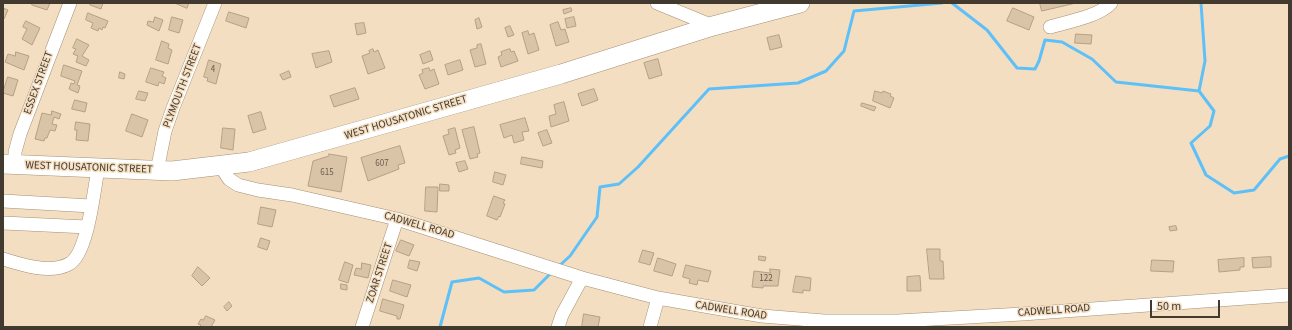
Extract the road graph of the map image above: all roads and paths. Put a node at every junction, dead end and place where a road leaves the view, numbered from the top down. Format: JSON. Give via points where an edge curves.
{"nodes":[{"id":1,"x":70,"y":3,"type":"edge"},
{"id":2,"x":215,"y":3,"type":"edge"},
{"id":3,"x":657,"y":3,"type":"edge"},
{"id":4,"x":800,"y":3,"type":"edge"},
{"id":5,"x":1110,"y":3,"type":"edge"},
{"id":6,"x":713,"y":26,"type":"junction"},
{"id":7,"x":1050,"y":27,"type":"dead end"},
{"id":8,"x":9,"y":164,"type":"edge"},
{"id":9,"x":221,"y":167,"type":"junction"},
{"id":10,"x":98,"y":169,"type":"junction"},
{"id":11,"x":157,"y":171,"type":"junction"},
{"id":12,"x":3,"y":200,"type":"edge"},
{"id":13,"x":91,"y":206,"type":"junction"},
{"id":14,"x":397,"y":219,"type":"junction"},
{"id":15,"x":3,"y":223,"type":"edge"},
{"id":16,"x":87,"y":227,"type":"junction"},
{"id":17,"x":3,"y":259,"type":"edge"},
{"id":18,"x":582,"y":278,"type":"junction"},
{"id":19,"x":1289,"y":295,"type":"edge"},
{"id":20,"x":658,"y":298,"type":"junction"},
{"id":21,"x":362,"y":327,"type":"edge"},
{"id":22,"x":558,"y":327,"type":"edge"},
{"id":23,"x":650,"y":327,"type":"edge"}],
"edges":[{"from":1,"to":8,"type":"street","name":"ESSEX STREET"},
{"from":2,"to":11,"type":"street","name":"PLYMOUTH STREET","via":[[165,131]]},
{"from":3,"to":6,"type":"street"},
{"from":4,"to":6,"type":"highway","name":"WEST HOUSATONIC STREET"},
{"from":5,"to":7,"type":"street","via":[[1095,13]]},
{"from":6,"to":9,"type":"highway","name":"WEST HOUSATONIC STREET","via":[[561,74],[317,144],[264,159]]},
{"from":8,"to":10,"type":"highway","name":"WEST HOUSATONIC STREET"},
{"from":9,"to":11,"type":"highway","name":"WEST HOUSATONIC STREET"},
{"from":9,"to":14,"type":"street","name":"CADWELL ROAD","via":[[238,185],[300,196]]},
{"from":10,"to":11,"type":"highway","name":"WEST HOUSATONIC STREET"},
{"from":10,"to":13,"type":"street"},
{"from":12,"to":13,"type":"street"},
{"from":13,"to":16,"type":"street"},
{"from":14,"to":18,"type":"street","name":"CADWELL ROAD"},
{"from":14,"to":21,"type":"street","name":"ZOAR STREET"},
{"from":15,"to":16,"type":"street"},
{"from":16,"to":17,"type":"street","via":[[78,253],[71,263],[66,265],[44,268]]},
{"from":18,"to":20,"type":"street","name":"CADWELL ROAD"},
{"from":18,"to":22,"type":"street"},
{"from":19,"to":20,"type":"street","name":"CADWELL ROAD","via":[[1022,314],[855,322],[762,316]]},
{"from":20,"to":23,"type":"street"}]}
